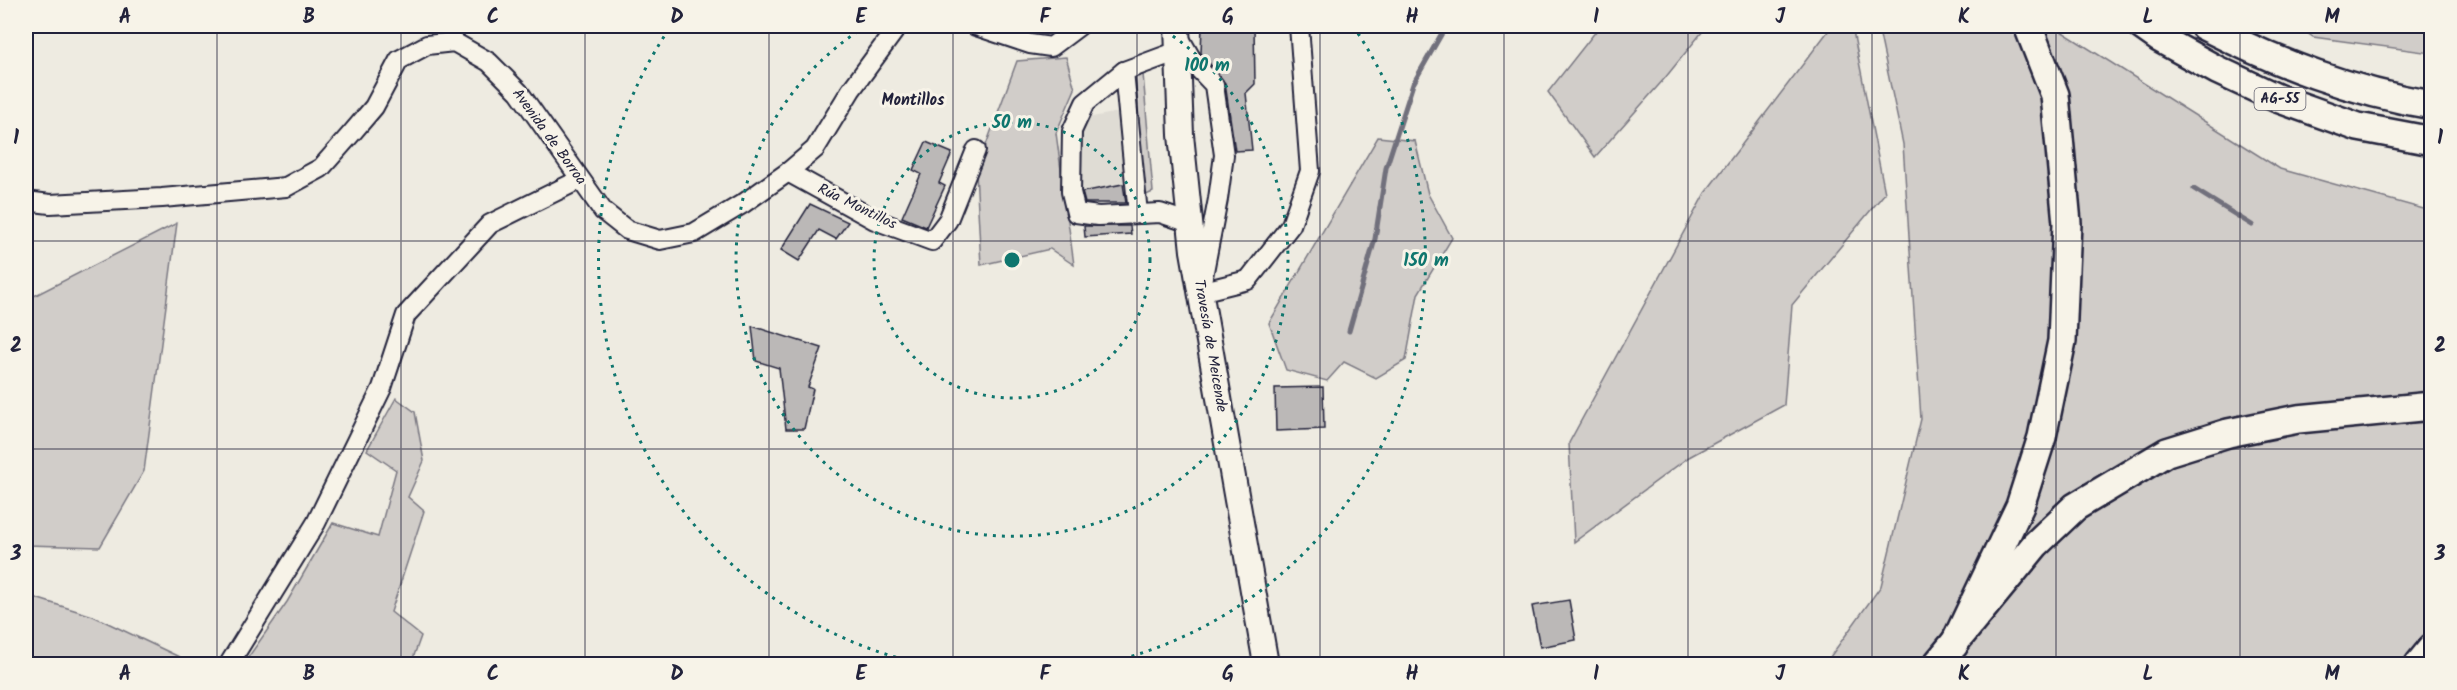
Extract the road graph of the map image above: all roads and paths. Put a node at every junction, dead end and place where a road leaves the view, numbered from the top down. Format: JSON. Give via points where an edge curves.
{"nodes":[{"id":1,"x":898,"y":26,"type":"edge"},
{"id":2,"x":976,"y":26,"type":"edge"},
{"id":3,"x":1079,"y":26,"type":"edge"},
{"id":4,"x":1299,"y":26,"type":"edge"},
{"id":5,"x":2028,"y":26,"type":"edge"},
{"id":6,"x":2142,"y":26,"type":"edge"},
{"id":7,"x":2204,"y":26,"type":"edge"},
{"id":8,"x":1002,"y":30,"type":"edge"},
{"id":9,"x":457,"y":34,"type":"edge"},
{"id":10,"x":1178,"y":37,"type":"edge"},
{"id":11,"x":1124,"y":72,"type":"junction"},
{"id":12,"x":2432,"y":105,"type":"edge"},
{"id":13,"x":2432,"y":141,"type":"edge"},
{"id":14,"x":976,"y":150,"type":"dead end"},
{"id":15,"x":788,"y":172,"type":"junction"},
{"id":16,"x":579,"y":180,"type":"junction"},
{"id":17,"x":26,"y":201,"type":"edge"},
{"id":18,"x":1138,"y":214,"type":"junction"},
{"id":19,"x":1190,"y":223,"type":"junction"},
{"id":20,"x":1200,"y":292,"type":"junction"},
{"id":21,"x":2432,"y":405,"type":"edge"},
{"id":22,"x":2432,"y":648,"type":"edge"},
{"id":23,"x":1945,"y":655,"type":"edge"},
{"id":24,"x":229,"y":664,"type":"edge"},
{"id":25,"x":1266,"y":664,"type":"edge"},
{"id":26,"x":2419,"y":664,"type":"edge"}],
"edges":[{"from":1,"to":15,"type":"street","name":"Avenida de Borroa","via":[[851,90],[815,149]]},
{"from":2,"to":8,"type":"street"},
{"from":3,"to":8,"type":"street","via":[[1051,47],[1030,44]]},
{"from":4,"to":20,"type":"street","via":[[1310,171],[1291,225],[1248,280]]},
{"from":5,"to":23,"type":"highway","via":[[2055,95],[2067,223],[2062,341],[2042,437],[2020,506]]},
{"from":6,"to":13,"type":"highway","number":"AG-55","via":[[2217,70],[2277,98],[2358,127]]},
{"from":7,"to":12,"type":"highway","number":"AG-55","via":[[2310,74]]},
{"from":9,"to":16,"type":"street","name":"Avenida de Borroa","via":[[519,92]]},
{"from":9,"to":17,"type":"street","name":"Avenida de Borroa","via":[[399,60],[374,107],[351,135],[321,168],[286,187],[151,199],[50,204]]},
{"from":10,"to":11,"type":"street"},
{"from":10,"to":19,"type":"main road","name":"Travesía de Meicende","via":[[1181,135]]},
{"from":10,"to":20,"type":"street","via":[[1195,65],[1214,85],[1224,155]]},
{"from":11,"to":18,"type":"street"},
{"from":11,"to":18,"type":"street","via":[[1085,103],[1072,131],[1071,192],[1077,213]]},
{"from":14,"to":15,"type":"street","name":"Rúa Montillos","via":[[948,220],[932,241],[875,220]]},
{"from":15,"to":16,"type":"street","name":"Avenida de Borroa","via":[[694,232],[660,240],[627,230],[603,211]]},
{"from":16,"to":24,"type":"street","via":[[490,224],[406,315],[382,388],[316,523]]},
{"from":18,"to":19,"type":"street","via":[[1160,213]]},
{"from":19,"to":20,"type":"main road","name":"Travesía de Meicende"},
{"from":20,"to":25,"type":"main road","name":"Travesía de Meicende"},
{"from":21,"to":23,"type":"highway","via":[[2298,419],[2228,433],[2167,452],[2074,507],[2035,545]]},
{"from":22,"to":26,"type":"highway"}]}
